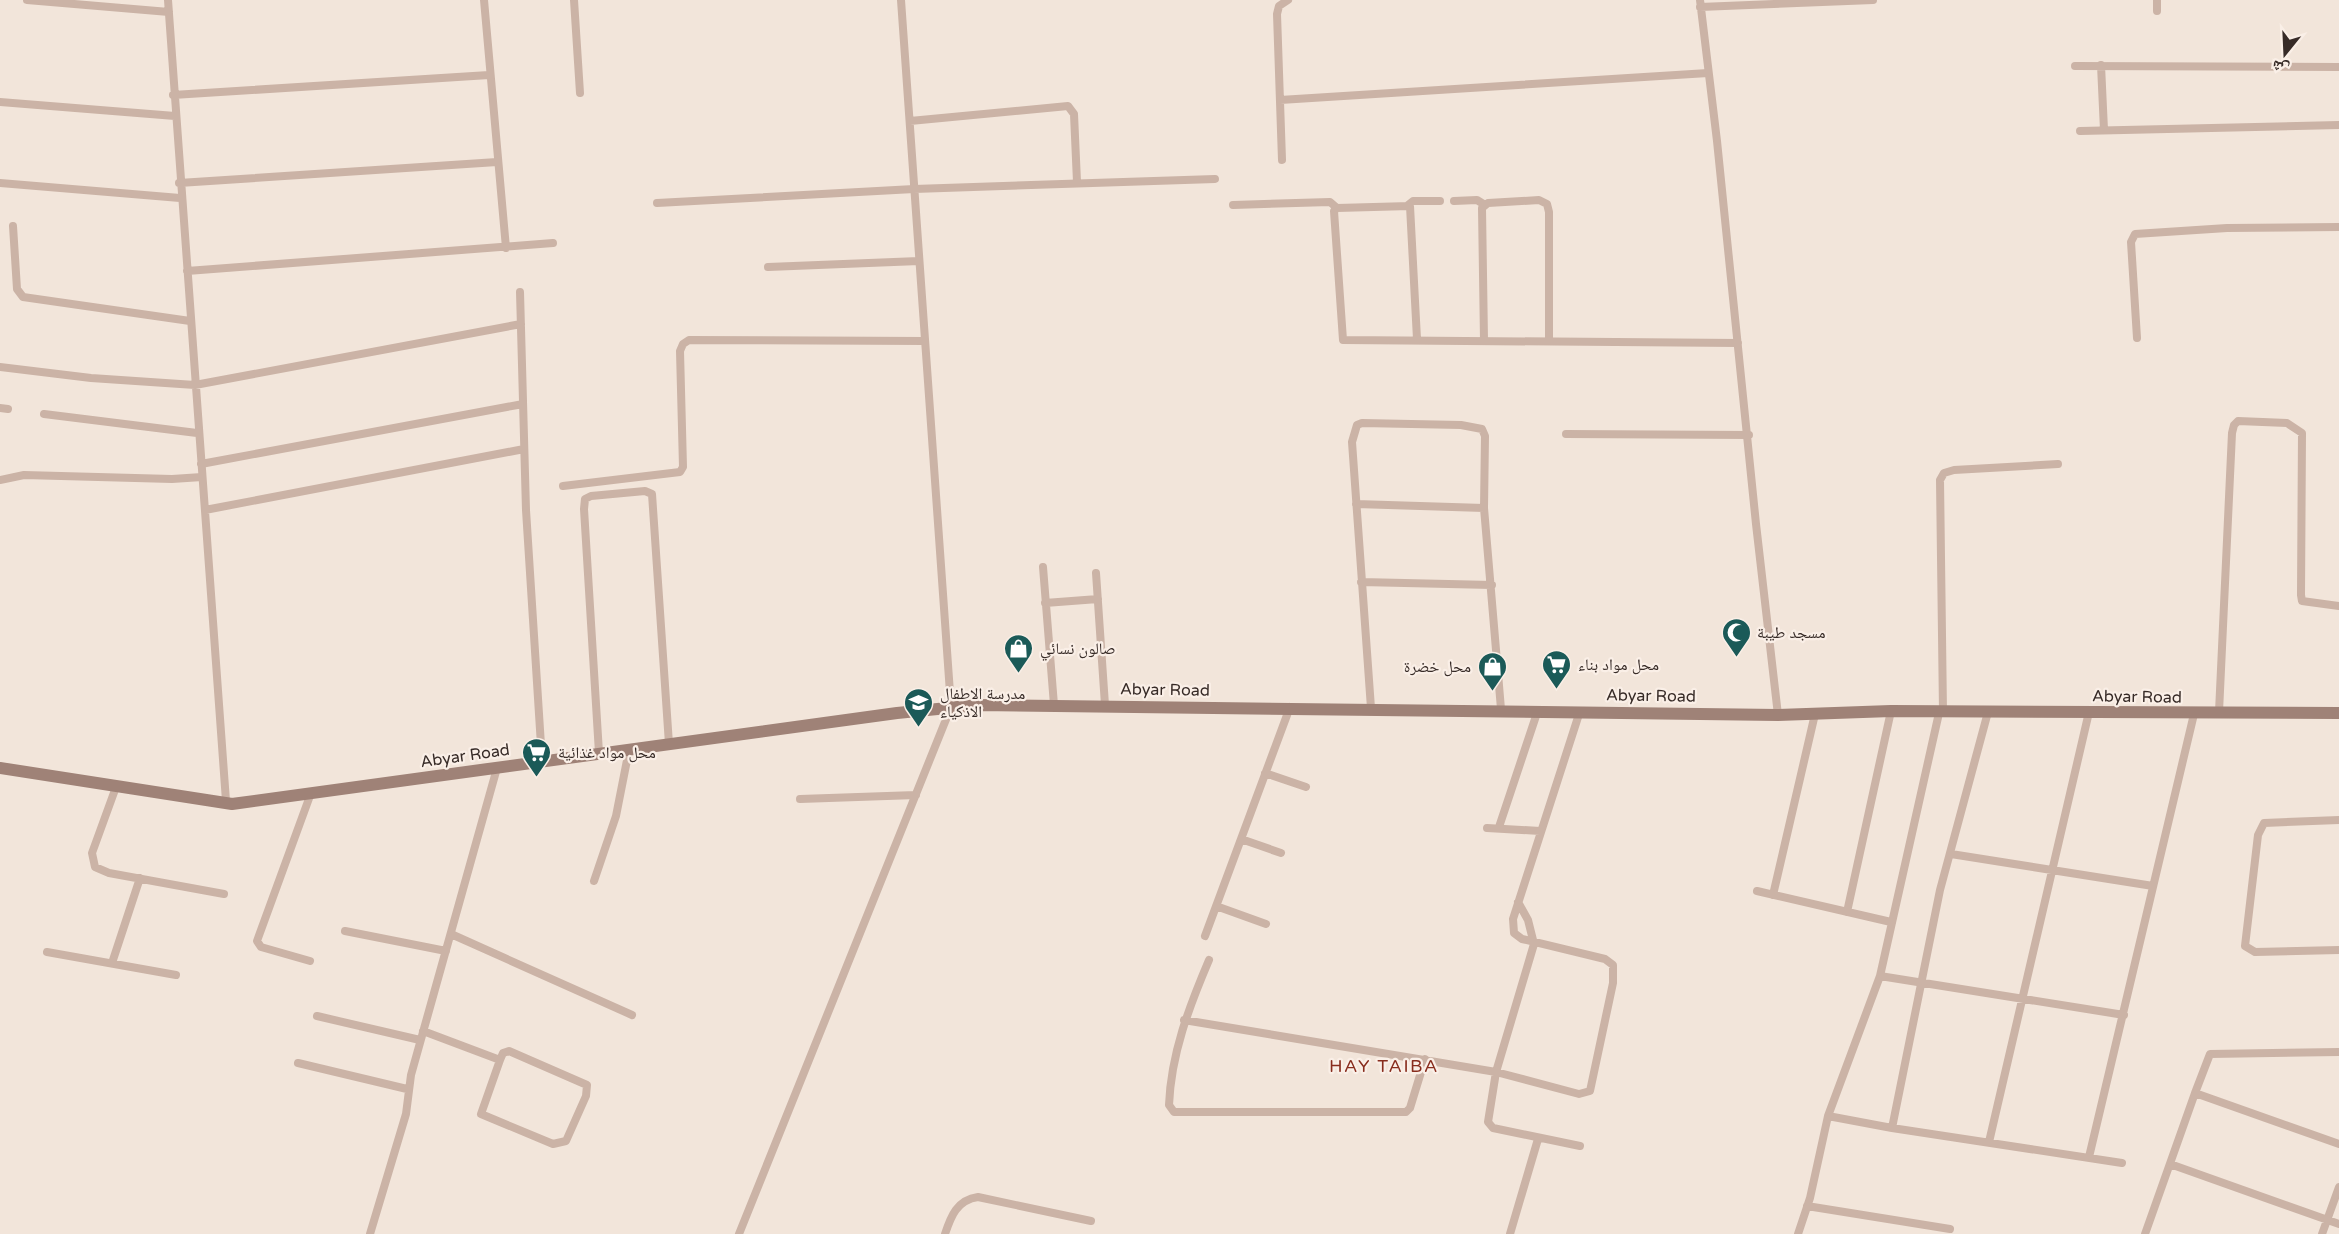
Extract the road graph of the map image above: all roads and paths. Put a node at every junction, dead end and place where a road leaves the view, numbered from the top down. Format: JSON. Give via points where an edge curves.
{"nodes":[{"id":1,"x":27,"y":0,"type":"edge"},
{"id":2,"x":168,"y":0,"type":"edge"},
{"id":3,"x":484,"y":0,"type":"edge"},
{"id":4,"x":574,"y":0,"type":"edge"},
{"id":5,"x":901,"y":0,"type":"edge"},
{"id":6,"x":1288,"y":0,"type":"edge"},
{"id":7,"x":1873,"y":0,"type":"edge"},
{"id":8,"x":2157,"y":0,"type":"edge"},
{"id":9,"x":1700,"y":3,"type":"edge"},
{"id":10,"x":2157,"y":11,"type":"dead end"},
{"id":11,"x":169,"y":12,"type":"junction"},
{"id":12,"x":2101,"y":65,"type":"junction"},
{"id":13,"x":2075,"y":66,"type":"dead end"},
{"id":14,"x":2339,"y":67,"type":"edge"},
{"id":15,"x":1708,"y":73,"type":"junction"},
{"id":16,"x":489,"y":75,"type":"junction"},
{"id":17,"x":580,"y":93,"type":"dead end"},
{"id":18,"x":173,"y":95,"type":"junction"},
{"id":19,"x":1280,"y":100,"type":"junction"},
{"id":20,"x":0,"y":102,"type":"edge"},
{"id":21,"x":175,"y":116,"type":"junction"},
{"id":22,"x":910,"y":121,"type":"junction"},
{"id":23,"x":2339,"y":124,"type":"edge"},
{"id":24,"x":2104,"y":130,"type":"junction"},
{"id":25,"x":2080,"y":131,"type":"dead end"},
{"id":26,"x":1282,"y":160,"type":"dead end"},
{"id":27,"x":497,"y":162,"type":"junction"},
{"id":28,"x":1215,"y":179,"type":"dead end"},
{"id":29,"x":1077,"y":182,"type":"junction"},
{"id":30,"x":0,"y":183,"type":"edge"},
{"id":31,"x":179,"y":183,"type":"junction"},
{"id":32,"x":914,"y":189,"type":"junction"},
{"id":33,"x":180,"y":198,"type":"junction"},
{"id":34,"x":1440,"y":201,"type":"dead end"},
{"id":35,"x":1454,"y":201,"type":"dead end"},
{"id":36,"x":657,"y":203,"type":"dead end"},
{"id":37,"x":1233,"y":205,"type":"dead end"},
{"id":38,"x":1408,"y":205,"type":"junction"},
{"id":39,"x":1485,"y":206,"type":"junction"},
{"id":40,"x":1337,"y":208,"type":"junction"},
{"id":41,"x":13,"y":226,"type":"dead end"},
{"id":42,"x":2339,"y":227,"type":"edge"},
{"id":43,"x":553,"y":243,"type":"dead end"},
{"id":44,"x":506,"y":248,"type":"junction"},
{"id":45,"x":919,"y":261,"type":"junction"},
{"id":46,"x":768,"y":267,"type":"dead end"},
{"id":47,"x":187,"y":271,"type":"junction"},
{"id":48,"x":520,"y":292,"type":"dead end"},
{"id":49,"x":190,"y":321,"type":"junction"},
{"id":50,"x":521,"y":324,"type":"junction"},
{"id":51,"x":2137,"y":338,"type":"dead end"},
{"id":52,"x":1417,"y":339,"type":"junction"},
{"id":53,"x":1484,"y":340,"type":"junction"},
{"id":54,"x":1549,"y":340,"type":"junction"},
{"id":55,"x":925,"y":341,"type":"junction"},
{"id":56,"x":1738,"y":343,"type":"junction"},
{"id":57,"x":0,"y":367,"type":"edge"},
{"id":58,"x":195,"y":385,"type":"junction"},
{"id":59,"x":523,"y":404,"type":"junction"},
{"id":60,"x":44,"y":414,"type":"dead end"},
{"id":61,"x":197,"y":433,"type":"junction"},
{"id":62,"x":1566,"y":434,"type":"dead end"},
{"id":63,"x":1749,"y":435,"type":"junction"},
{"id":64,"x":524,"y":449,"type":"junction"},
{"id":65,"x":201,"y":464,"type":"junction"},
{"id":66,"x":2058,"y":464,"type":"dead end"},
{"id":67,"x":202,"y":477,"type":"junction"},
{"id":68,"x":0,"y":480,"type":"edge"},
{"id":69,"x":562,"y":486,"type":"dead end"},
{"id":70,"x":1356,"y":504,"type":"junction"},
{"id":71,"x":1484,"y":508,"type":"junction"},
{"id":72,"x":205,"y":510,"type":"junction"},
{"id":73,"x":1043,"y":567,"type":"dead end"},
{"id":74,"x":1096,"y":573,"type":"dead end"},
{"id":75,"x":1361,"y":582,"type":"junction"},
{"id":76,"x":1492,"y":585,"type":"junction"},
{"id":77,"x":1098,"y":599,"type":"junction"},
{"id":78,"x":1045,"y":603,"type":"junction"},
{"id":79,"x":2339,"y":606,"type":"edge"},
{"id":80,"x":1054,"y":705,"type":"junction"},
{"id":81,"x":1105,"y":705,"type":"junction"},
{"id":82,"x":951,"y":707,"type":"junction"},
{"id":83,"x":1290,"y":707,"type":"junction"},
{"id":84,"x":1371,"y":708,"type":"junction"},
{"id":85,"x":1501,"y":710,"type":"junction"},
{"id":86,"x":1538,"y":710,"type":"junction"},
{"id":87,"x":1580,"y":711,"type":"junction"},
{"id":88,"x":1891,"y":711,"type":"junction"},
{"id":89,"x":1941,"y":712,"type":"junction"},
{"id":90,"x":1988,"y":712,"type":"junction"},
{"id":91,"x":2089,"y":712,"type":"junction"},
{"id":92,"x":2219,"y":712,"type":"junction"},
{"id":93,"x":2339,"y":713,"type":"edge"},
{"id":94,"x":1815,"y":714,"type":"junction"},
{"id":95,"x":2194,"y":714,"type":"junction"},
{"id":96,"x":1778,"y":715,"type":"junction"},
{"id":97,"x":669,"y":744,"type":"junction"},
{"id":98,"x":629,"y":750,"type":"junction"},
{"id":99,"x":599,"y":753,"type":"junction"},
{"id":100,"x":542,"y":761,"type":"junction"},
{"id":101,"x":0,"y":768,"type":"edge"},
{"id":102,"x":497,"y":768,"type":"junction"},
{"id":103,"x":1265,"y":773,"type":"junction"},
{"id":104,"x":116,"y":787,"type":"junction"},
{"id":105,"x":1306,"y":787,"type":"dead end"},
{"id":106,"x":311,"y":793,"type":"junction"},
{"id":107,"x":916,"y":795,"type":"junction"},
{"id":108,"x":800,"y":799,"type":"dead end"},
{"id":109,"x":226,"y":801,"type":"junction"},
{"id":110,"x":2339,"y":820,"type":"edge"},
{"id":111,"x":1499,"y":826,"type":"junction"},
{"id":112,"x":1487,"y":828,"type":"dead end"},
{"id":113,"x":1540,"y":831,"type":"junction"},
{"id":114,"x":1240,"y":840,"type":"junction"},
{"id":115,"x":1281,"y":853,"type":"dead end"},
{"id":116,"x":1951,"y":854,"type":"junction"},
{"id":117,"x":2050,"y":868,"type":"junction"},
{"id":118,"x":140,"y":878,"type":"junction"},
{"id":119,"x":594,"y":881,"type":"dead end"},
{"id":120,"x":2152,"y":886,"type":"junction"},
{"id":121,"x":1757,"y":891,"type":"dead end"},
{"id":122,"x":224,"y":894,"type":"dead end"},
{"id":123,"x":1773,"y":895,"type":"junction"},
{"id":124,"x":1518,"y":902,"type":"junction"},
{"id":125,"x":1216,"y":906,"type":"junction"},
{"id":126,"x":1847,"y":912,"type":"junction"},
{"id":127,"x":1891,"y":922,"type":"junction"},
{"id":128,"x":1266,"y":924,"type":"dead end"},
{"id":129,"x":345,"y":931,"type":"dead end"},
{"id":130,"x":451,"y":934,"type":"junction"},
{"id":131,"x":1205,"y":936,"type":"dead end"},
{"id":132,"x":1534,"y":944,"type":"junction"},
{"id":133,"x":2339,"y":950,"type":"edge"},
{"id":134,"x":446,"y":951,"type":"junction"},
{"id":135,"x":47,"y":952,"type":"dead end"},
{"id":136,"x":1209,"y":960,"type":"dead end"},
{"id":137,"x":310,"y":961,"type":"dead end"},
{"id":138,"x":112,"y":963,"type":"junction"},
{"id":139,"x":176,"y":975,"type":"dead end"},
{"id":140,"x":1880,"y":976,"type":"junction"},
{"id":141,"x":1922,"y":983,"type":"junction"},
{"id":142,"x":2022,"y":998,"type":"junction"},
{"id":143,"x":632,"y":1015,"type":"dead end"},
{"id":144,"x":2124,"y":1015,"type":"junction"},
{"id":145,"x":317,"y":1016,"type":"dead end"},
{"id":146,"x":1184,"y":1020,"type":"junction"},
{"id":147,"x":422,"y":1035,"type":"junction"},
{"id":148,"x":2339,"y":1052,"type":"edge"},
{"id":149,"x":1425,"y":1059,"type":"junction"},
{"id":150,"x":500,"y":1060,"type":"junction"},
{"id":151,"x":298,"y":1063,"type":"dead end"},
{"id":152,"x":1496,"y":1072,"type":"junction"},
{"id":153,"x":407,"y":1089,"type":"junction"},
{"id":154,"x":2195,"y":1093,"type":"junction"},
{"id":155,"x":1828,"y":1116,"type":"junction"},
{"id":156,"x":1892,"y":1128,"type":"junction"},
{"id":157,"x":1538,"y":1139,"type":"junction"},
{"id":158,"x":1989,"y":1142,"type":"junction"},
{"id":159,"x":2339,"y":1144,"type":"edge"},
{"id":160,"x":1580,"y":1146,"type":"dead end"},
{"id":161,"x":2089,"y":1157,"type":"junction"},
{"id":162,"x":2122,"y":1163,"type":"dead end"},
{"id":163,"x":2170,"y":1164,"type":"junction"},
{"id":164,"x":2339,"y":1187,"type":"edge"},
{"id":165,"x":1807,"y":1206,"type":"junction"},
{"id":166,"x":2328,"y":1220,"type":"junction"},
{"id":167,"x":1091,"y":1221,"type":"dead end"},
{"id":168,"x":2339,"y":1224,"type":"edge"},
{"id":169,"x":1950,"y":1229,"type":"dead end"},
{"id":170,"x":370,"y":1234,"type":"edge"},
{"id":171,"x":739,"y":1234,"type":"edge"},
{"id":172,"x":945,"y":1234,"type":"edge"},
{"id":173,"x":1510,"y":1234,"type":"edge"},
{"id":174,"x":1798,"y":1234,"type":"edge"},
{"id":175,"x":2146,"y":1234,"type":"edge"},
{"id":176,"x":2322,"y":1234,"type":"edge"}],
"edges":[{"from":1,"to":11,"type":"street"},
{"from":2,"to":11,"type":"street"},
{"from":3,"to":16,"type":"street"},
{"from":4,"to":17,"type":"street"},
{"from":5,"to":22,"type":"street"},
{"from":6,"to":19,"type":"street","via":[[1279,6],[1277,14]]},
{"from":7,"to":9,"type":"street"},
{"from":8,"to":10,"type":"street"},
{"from":9,"to":15,"type":"street"},
{"from":11,"to":18,"type":"street"},
{"from":12,"to":13,"type":"street"},
{"from":12,"to":14,"type":"street"},
{"from":12,"to":24,"type":"street"},
{"from":15,"to":19,"type":"street"},
{"from":15,"to":56,"type":"street"},
{"from":16,"to":18,"type":"street"},
{"from":16,"to":27,"type":"street"},
{"from":18,"to":21,"type":"street"},
{"from":19,"to":26,"type":"street"},
{"from":20,"to":21,"type":"street"},
{"from":21,"to":31,"type":"street"},
{"from":22,"to":29,"type":"street","via":[[1068,106],[1074,114]]},
{"from":22,"to":32,"type":"street"},
{"from":23,"to":24,"type":"street"},
{"from":24,"to":25,"type":"street"},
{"from":27,"to":31,"type":"street"},
{"from":27,"to":44,"type":"street"},
{"from":28,"to":29,"type":"street"},
{"from":29,"to":32,"type":"street"},
{"from":30,"to":33,"type":"street"},
{"from":31,"to":33,"type":"street"},
{"from":32,"to":36,"type":"street"},
{"from":32,"to":45,"type":"street"},
{"from":33,"to":47,"type":"street"},
{"from":34,"to":38,"type":"street","via":[[1413,201]]},
{"from":35,"to":39,"type":"street","via":[[1477,200]]},
{"from":37,"to":40,"type":"street","via":[[1330,202]]},
{"from":38,"to":40,"type":"street"},
{"from":38,"to":52,"type":"street"},
{"from":39,"to":53,"type":"street"},
{"from":39,"to":54,"type":"street","via":[[1539,200],[1547,204]]},
{"from":40,"to":52,"type":"street","via":[[1334,212],[1342,339]]},
{"from":41,"to":49,"type":"street","via":[[17,290],[23,297]]},
{"from":42,"to":51,"type":"street","via":[[2135,234],[2131,242]]},
{"from":43,"to":44,"type":"street"},
{"from":44,"to":47,"type":"street"},
{"from":45,"to":46,"type":"street"},
{"from":45,"to":55,"type":"street"},
{"from":47,"to":49,"type":"street"},
{"from":48,"to":50,"type":"street"},
{"from":49,"to":58,"type":"street"},
{"from":50,"to":58,"type":"street"},
{"from":50,"to":59,"type":"street"},
{"from":52,"to":53,"type":"street"},
{"from":53,"to":54,"type":"street"},
{"from":54,"to":56,"type":"street"},
{"from":55,"to":69,"type":"street","via":[[689,340],[680,351],[680,472]]},
{"from":55,"to":82,"type":"street"},
{"from":56,"to":63,"type":"street"},
{"from":57,"to":58,"type":"street"},
{"from":58,"to":61,"type":"street"},
{"from":59,"to":64,"type":"street"},
{"from":59,"to":65,"type":"street"},
{"from":60,"to":61,"type":"street"},
{"from":61,"to":65,"type":"street"},
{"from":62,"to":63,"type":"street"},
{"from":63,"to":96,"type":"street"},
{"from":64,"to":72,"type":"street"},
{"from":64,"to":100,"type":"street"},
{"from":65,"to":67,"type":"street"},
{"from":66,"to":89,"type":"street","via":[[1954,470],[1944,473],[1940,480]]},
{"from":67,"to":68,"type":"street","via":[[42,475]]},
{"from":67,"to":72,"type":"street"},
{"from":70,"to":71,"type":"street"},
{"from":70,"to":71,"type":"street","via":[[1352,442],[1357,424],[1461,425],[1476,426],[1485,436]]},
{"from":70,"to":75,"type":"street"},
{"from":71,"to":76,"type":"street"},
{"from":72,"to":109,"type":"street"},
{"from":73,"to":78,"type":"street"},
{"from":74,"to":77,"type":"street"},
{"from":75,"to":76,"type":"street"},
{"from":75,"to":84,"type":"street"},
{"from":76,"to":85,"type":"street"},
{"from":77,"to":78,"type":"street"},
{"from":77,"to":81,"type":"street"},
{"from":78,"to":80,"type":"street"},
{"from":79,"to":92,"type":"street","via":[[2302,601],[2302,433],[2287,423],[2238,421],[2232,433]]},
{"from":80,"to":81,"type":"main road","name":"Abyar Road"},
{"from":80,"to":82,"type":"main road","name":"Abyar Road"},
{"from":81,"to":83,"type":"main road","name":"Abyar Road"},
{"from":82,"to":97,"type":"main road","name":"Abyar Road"},
{"from":82,"to":107,"type":"street"},
{"from":83,"to":84,"type":"main road","name":"Abyar Road"},
{"from":83,"to":103,"type":"street"},
{"from":84,"to":85,"type":"main road","name":"Abyar Road"},
{"from":85,"to":86,"type":"main road","name":"Abyar Road"},
{"from":86,"to":87,"type":"main road","name":"Abyar Road"},
{"from":86,"to":111,"type":"street"},
{"from":87,"to":96,"type":"main road","name":"Abyar Road"},
{"from":87,"to":113,"type":"street"},
{"from":88,"to":89,"type":"main road","name":"Abyar Road"},
{"from":88,"to":94,"type":"main road","name":"Abyar Road"},
{"from":88,"to":126,"type":"street"},
{"from":89,"to":90,"type":"main road","name":"Abyar Road"},
{"from":89,"to":127,"type":"street"},
{"from":90,"to":91,"type":"main road","name":"Abyar Road"},
{"from":90,"to":116,"type":"street"},
{"from":91,"to":95,"type":"main road","name":"Abyar Road"},
{"from":91,"to":117,"type":"street"},
{"from":92,"to":93,"type":"main road","name":"Abyar Road"},
{"from":92,"to":95,"type":"main road","name":"Abyar Road"},
{"from":94,"to":96,"type":"main road","name":"Abyar Road"},
{"from":94,"to":123,"type":"street"},
{"from":95,"to":120,"type":"street"},
{"from":97,"to":98,"type":"main road","name":"Abyar Road"},
{"from":97,"to":99,"type":"street","via":[[652,494],[645,491],[591,496],[585,499],[584,509]]},
{"from":98,"to":99,"type":"main road","name":"Abyar Road"},
{"from":98,"to":119,"type":"street","via":[[616,816]]},
{"from":99,"to":100,"type":"main road","name":"Abyar Road"},
{"from":100,"to":102,"type":"main road","name":"Abyar Road"},
{"from":101,"to":104,"type":"main road","name":"Abyar Road"},
{"from":102,"to":106,"type":"main road","name":"Abyar Road"},
{"from":102,"to":130,"type":"street"},
{"from":103,"to":105,"type":"street"},
{"from":103,"to":114,"type":"street"},
{"from":104,"to":109,"type":"main road","name":"Abyar Road"},
{"from":104,"to":118,"type":"street","via":[[99,831],[92,864],[100,871]]},
{"from":106,"to":109,"type":"main road","name":"Abyar Road","via":[[232,804]]},
{"from":106,"to":137,"type":"street","via":[[257,941],[261,946]]},
{"from":107,"to":108,"type":"street"},
{"from":107,"to":171,"type":"street"},
{"from":110,"to":133,"type":"street","via":[[2264,823],[2258,835],[2245,946],[2255,952]]},
{"from":111,"to":112,"type":"street"},
{"from":111,"to":113,"type":"street"},
{"from":113,"to":124,"type":"street"},
{"from":114,"to":115,"type":"street"},
{"from":114,"to":125,"type":"street"},
{"from":116,"to":117,"type":"street"},
{"from":116,"to":141,"type":"street"},
{"from":117,"to":120,"type":"street"},
{"from":117,"to":142,"type":"street"},
{"from":118,"to":122,"type":"street"},
{"from":118,"to":138,"type":"street"},
{"from":120,"to":144,"type":"street"},
{"from":121,"to":123,"type":"street"},
{"from":123,"to":126,"type":"street"},
{"from":124,"to":132,"type":"street"},
{"from":124,"to":132,"type":"street","via":[[1514,933]]},
{"from":125,"to":128,"type":"street"},
{"from":125,"to":131,"type":"street"},
{"from":126,"to":127,"type":"street"},
{"from":127,"to":140,"type":"street"},
{"from":129,"to":134,"type":"street"},
{"from":130,"to":134,"type":"street"},
{"from":130,"to":143,"type":"street"},
{"from":132,"to":152,"type":"street"},
{"from":132,"to":152,"type":"street","via":[[1605,959],[1613,965],[1590,1091],[1568,1092]]},
{"from":134,"to":147,"type":"street"},
{"from":135,"to":138,"type":"street"},
{"from":136,"to":146,"type":"street"},
{"from":138,"to":139,"type":"street"},
{"from":140,"to":141,"type":"street"},
{"from":140,"to":155,"type":"street"},
{"from":141,"to":142,"type":"street"},
{"from":141,"to":156,"type":"street"},
{"from":142,"to":144,"type":"street"},
{"from":142,"to":158,"type":"street"},
{"from":144,"to":161,"type":"street"},
{"from":145,"to":147,"type":"street"},
{"from":146,"to":149,"type":"street"},
{"from":146,"to":149,"type":"street","via":[[1169,1101],[1170,1109],[1177,1112],[1406,1112]]},
{"from":147,"to":150,"type":"street"},
{"from":147,"to":153,"type":"street"},
{"from":148,"to":154,"type":"street","via":[[2210,1054]]},
{"from":149,"to":152,"type":"street"},
{"from":150,"to":150,"type":"street","via":[[480,1109],[483,1116],[553,1144],[566,1141],[587,1085],[516,1053],[503,1053]]},
{"from":151,"to":153,"type":"street"},
{"from":152,"to":157,"type":"street","via":[[1488,1122],[1492,1128]]},
{"from":153,"to":170,"type":"street","via":[[406,1114]]},
{"from":154,"to":159,"type":"street"},
{"from":154,"to":163,"type":"street"},
{"from":155,"to":156,"type":"street"},
{"from":155,"to":165,"type":"street"},
{"from":156,"to":158,"type":"street"},
{"from":157,"to":160,"type":"street"},
{"from":157,"to":173,"type":"street"},
{"from":158,"to":161,"type":"street"},
{"from":161,"to":162,"type":"street"},
{"from":163,"to":166,"type":"street"},
{"from":163,"to":175,"type":"street"},
{"from":164,"to":166,"type":"street"},
{"from":165,"to":169,"type":"street"},
{"from":165,"to":174,"type":"street"},
{"from":166,"to":168,"type":"street"},
{"from":166,"to":176,"type":"street"},
{"from":167,"to":172,"type":"street","via":[[978,1197],[957,1207]]}]}
